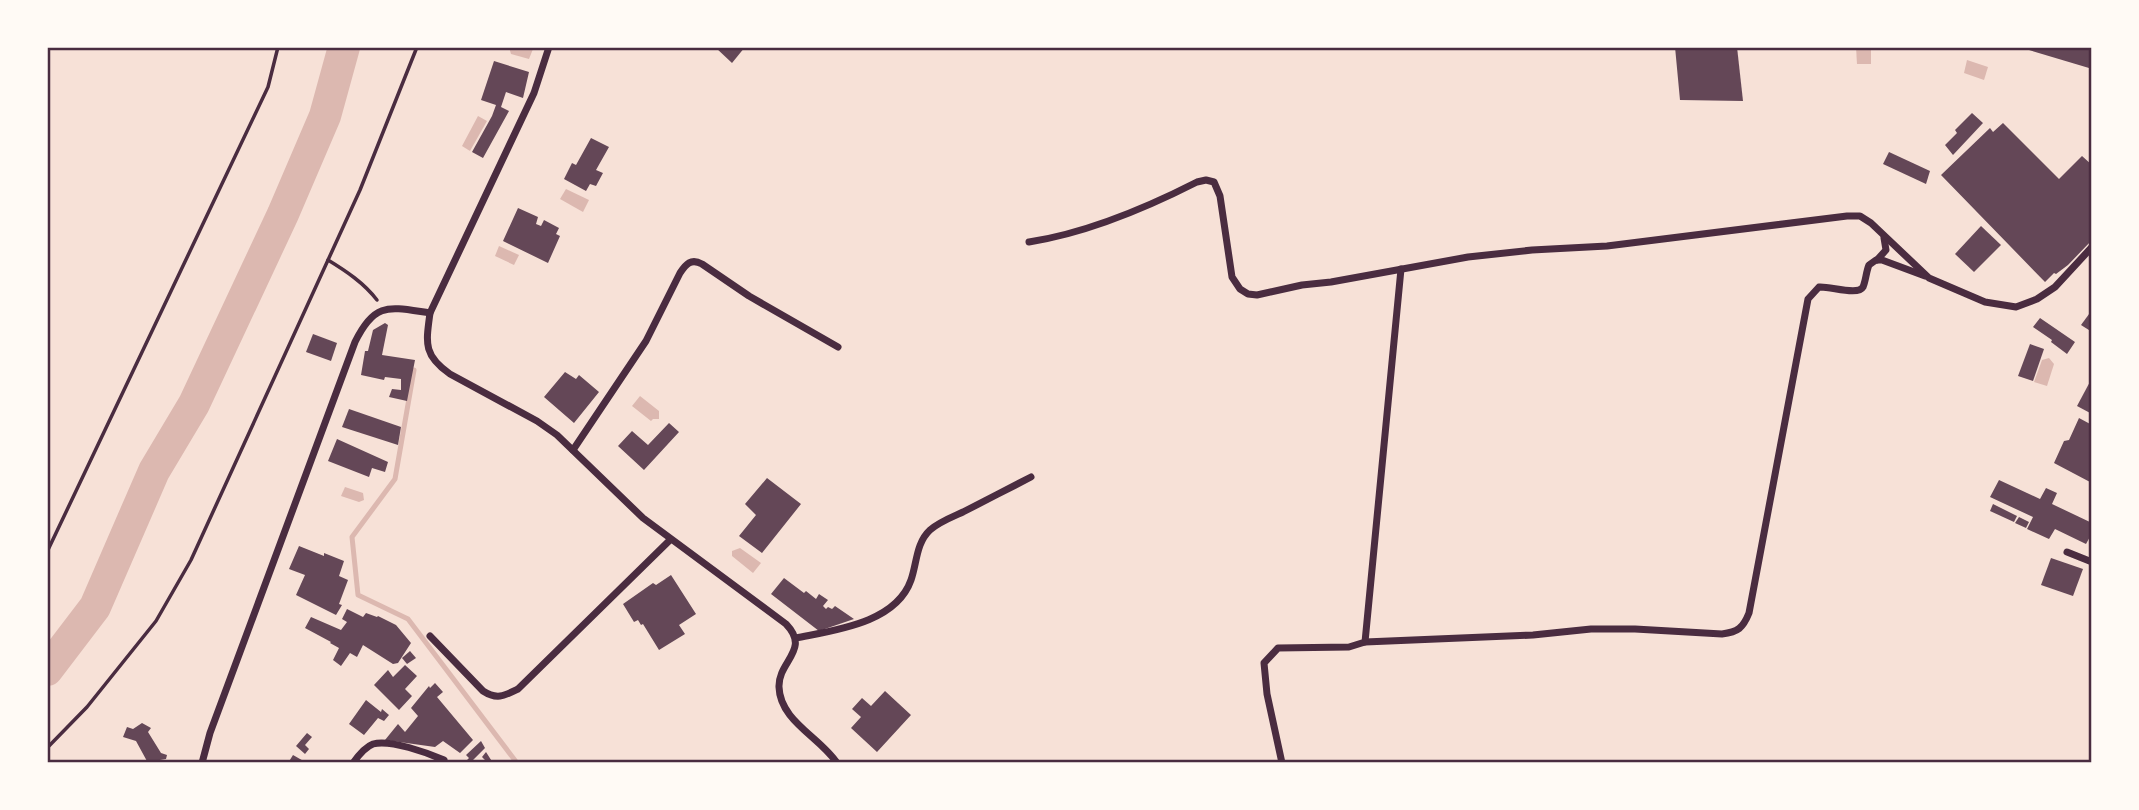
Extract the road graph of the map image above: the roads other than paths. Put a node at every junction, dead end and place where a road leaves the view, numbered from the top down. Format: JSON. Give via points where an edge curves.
{"nodes":[{"id":1,"x":550,"y":47,"type":"edge"},
{"id":2,"x":1880,"y":232,"type":"junction"},
{"id":3,"x":1029,"y":242,"type":"dead end"},
{"id":4,"x":2092,"y":247,"type":"edge"},
{"id":5,"x":1876,"y":260,"type":"junction"},
{"id":6,"x":1401,"y":269,"type":"junction"},
{"id":7,"x":1928,"y":278,"type":"junction"},
{"id":8,"x":430,"y":313,"type":"junction"},
{"id":9,"x":838,"y":347,"type":"dead end"},
{"id":10,"x":573,"y":450,"type":"junction"},
{"id":11,"x":1031,"y":477,"type":"dead end"},
{"id":12,"x":670,"y":540,"type":"junction"},
{"id":13,"x":2067,"y":552,"type":"dead end"},
{"id":14,"x":2092,"y":562,"type":"edge"},
{"id":15,"x":430,"y":636,"type":"dead end"},
{"id":16,"x":796,"y":638,"type":"junction"},
{"id":17,"x":1366,"y":642,"type":"junction"},
{"id":18,"x":444,"y":760,"type":"dead end"},
{"id":19,"x":202,"y":763,"type":"edge"},
{"id":20,"x":353,"y":763,"type":"edge"},
{"id":21,"x":836,"y":763,"type":"edge"},
{"id":22,"x":1282,"y":763,"type":"edge"}],
"edges":[{"from":1,"to":8,"type":"street","via":[[534,93]]},
{"from":2,"to":5,"type":"street","via":[[1886,250]]},
{"from":2,"to":6,"type":"street","via":[[1860,216],[1836,216]]},
{"from":2,"to":7,"type":"street"},
{"from":3,"to":6,"type":"street","via":[[1073,233],[1206,180],[1214,183],[1220,196],[1231,277],[1248,294]]},
{"from":4,"to":7,"type":"street","via":[[2055,287],[2016,307],[1985,302]]},
{"from":5,"to":7,"type":"street"},
{"from":5,"to":17,"type":"street","via":[[1869,265],[1860,291],[1819,287],[1808,299],[1749,613],[1741,629],[1722,634],[1591,629]]},
{"from":6,"to":17,"type":"street"},
{"from":8,"to":10,"type":"street","via":[[427,346],[439,366],[537,421]]},
{"from":8,"to":19,"type":"street","via":[[383,309],[363,326]]},
{"from":9,"to":10,"type":"street","via":[[690,261],[646,341]]},
{"from":10,"to":12,"type":"street"},
{"from":11,"to":16,"type":"street","via":[[932,529],[919,545],[905,592],[888,610]]},
{"from":12,"to":15,"type":"street","via":[[518,690],[492,697]]},
{"from":12,"to":16,"type":"street","via":[[786,624]]},
{"from":13,"to":14,"type":"street"},
{"from":16,"to":21,"type":"street","via":[[779,682],[782,700],[787,712]]},
{"from":17,"to":22,"type":"street","via":[[1349,647],[1278,648],[1264,663]]},
{"from":18,"to":20,"type":"street","via":[[420,750],[374,744]]}]}
